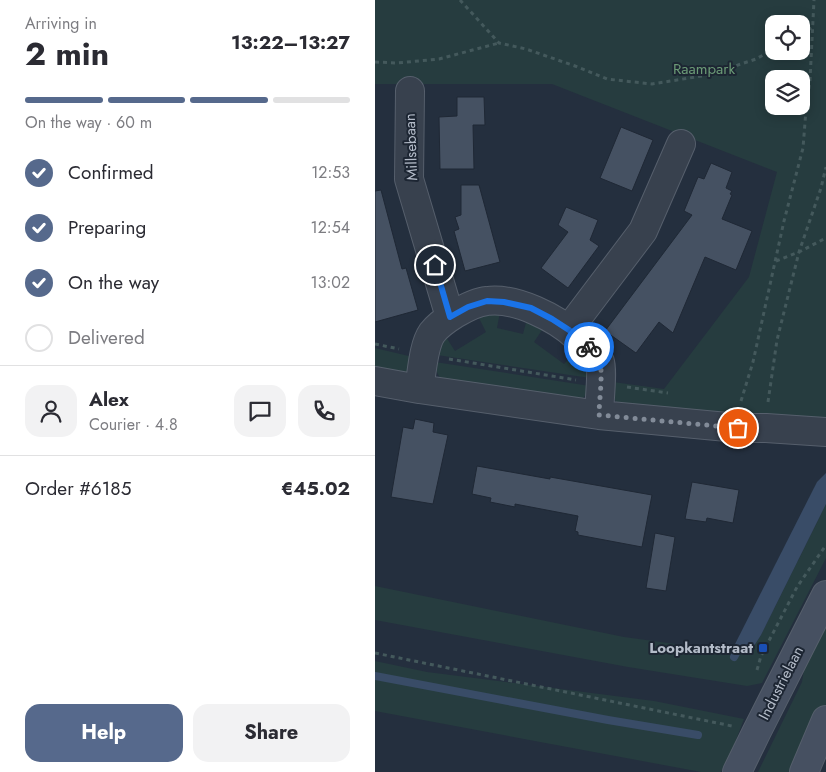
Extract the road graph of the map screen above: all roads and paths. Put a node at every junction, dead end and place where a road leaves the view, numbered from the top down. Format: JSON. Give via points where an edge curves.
{"nodes":[{"id":1,"x":460,"y":0,"type":"edge"},
{"id":2,"x":814,"y":0,"type":"edge"},
{"id":3,"x":813,"y":27,"type":"junction"},
{"id":4,"x":810,"y":29,"type":"edge"},
{"id":5,"x":499,"y":43,"type":"junction"},
{"id":6,"x":765,"y":54,"type":"edge"},
{"id":7,"x":375,"y":62,"type":"edge"},
{"id":8,"x":410,"y":91,"type":"dead end"},
{"id":9,"x":681,"y":144,"type":"dead end"},
{"id":10,"x":826,"y":167,"type":"edge"},
{"id":11,"x":826,"y":238,"type":"edge"},
{"id":12,"x":799,"y":252,"type":"junction"},
{"id":13,"x":775,"y":261,"type":"junction"},
{"id":14,"x":450,"y":317,"type":"junction"},
{"id":15,"x":569,"y":330,"type":"junction"},
{"id":16,"x":375,"y":344,"type":"edge"},
{"id":17,"x":425,"y":356,"type":"junction"},
{"id":18,"x":375,"y":381,"type":"edge"},
{"id":19,"x":601,"y":383,"type":"junction"},
{"id":20,"x":419,"y":389,"type":"junction"},
{"id":21,"x":675,"y":394,"type":"dead end"},
{"id":22,"x":741,"y":404,"type":"dead end"},
{"id":23,"x":599,"y":415,"type":"junction"},
{"id":24,"x":766,"y":428,"type":"junction"},
{"id":25,"x":826,"y":432,"type":"edge"},
{"id":26,"x":826,"y":595,"type":"edge"},
{"id":27,"x":375,"y":653,"type":"edge"},
{"id":28,"x":826,"y":720,"type":"edge"},
{"id":29,"x":734,"y":726,"type":"dead end"},
{"id":30,"x":737,"y":772,"type":"edge"},
{"id":31,"x":804,"y":772,"type":"edge"}],
"edges":[{"from":1,"to":5,"type":"path"},
{"from":2,"to":3,"type":"path"},
{"from":3,"to":4,"type":"path"},
{"from":3,"to":13,"type":"path","via":[[803,148]]},
{"from":5,"to":6,"type":"path","via":[[526,49],[607,78],[652,84],[708,75]]},
{"from":5,"to":7,"type":"path","via":[[439,59]]},
{"from":8,"to":14,"type":"street","name":"Millsebaan","via":[[409,179]]},
{"from":9,"to":15,"type":"street","via":[[643,231]]},
{"from":10,"to":12,"type":"path"},
{"from":11,"to":12,"type":"path"},
{"from":12,"to":13,"type":"path"},
{"from":12,"to":24,"type":"path","via":[[777,340]]},
{"from":13,"to":22,"type":"path"},
{"from":14,"to":15,"type":"street","via":[[482,302],[504,302],[531,308]]},
{"from":14,"to":17,"type":"street","via":[[431,334]]},
{"from":15,"to":19,"type":"street","via":[[592,350],[600,362]]},
{"from":16,"to":17,"type":"path"},
{"from":17,"to":19,"type":"path"},
{"from":17,"to":20,"type":"street"},
{"from":18,"to":20,"type":"street"},
{"from":19,"to":21,"type":"path"},
{"from":19,"to":23,"type":"street"},
{"from":20,"to":23,"type":"street"},
{"from":23,"to":24,"type":"street"},
{"from":24,"to":25,"type":"street"},
{"from":26,"to":30,"type":"main road","name":"Industrielaan"},
{"from":27,"to":29,"type":"path"},
{"from":28,"to":31,"type":"main road"}]}
